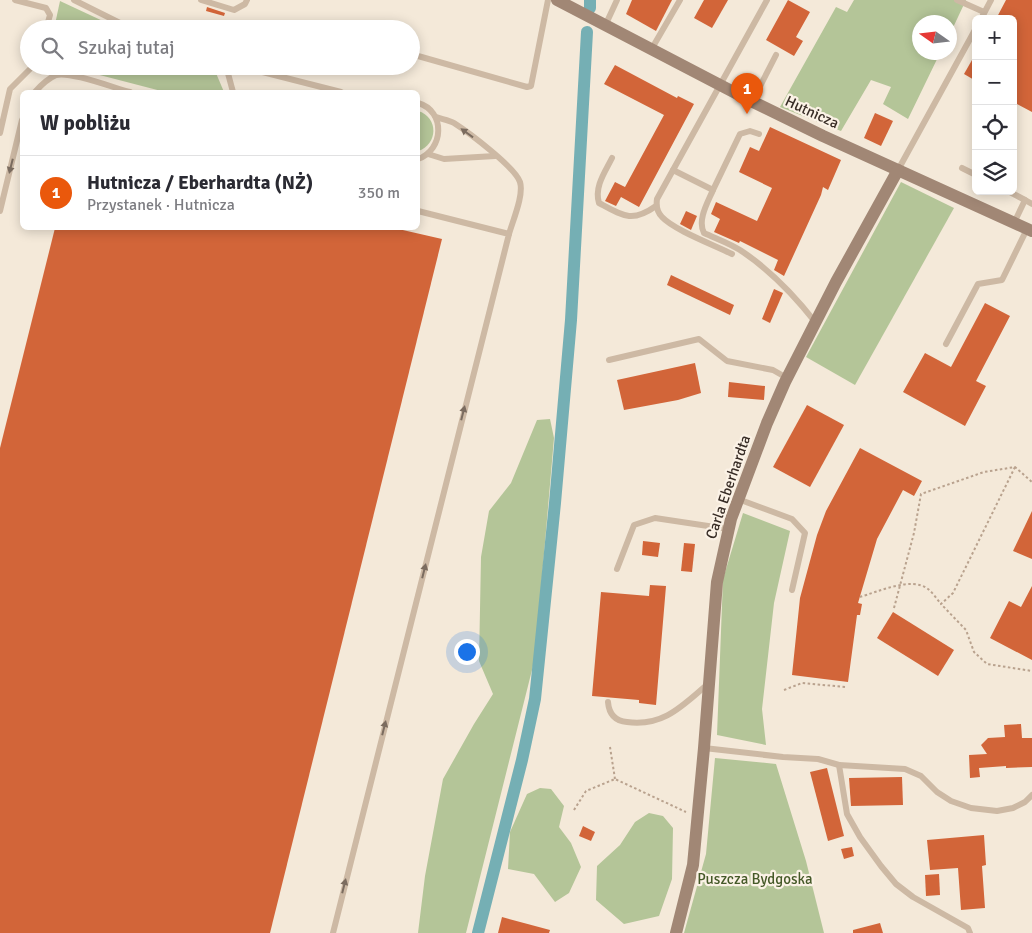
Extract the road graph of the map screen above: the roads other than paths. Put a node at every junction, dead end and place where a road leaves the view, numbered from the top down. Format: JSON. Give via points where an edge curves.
{"nodes":[{"id":1,"x":15,"y":0,"type":"edge"},
{"id":2,"x":74,"y":0,"type":"edge"},
{"id":3,"x":201,"y":0,"type":"edge"},
{"id":4,"x":247,"y":0,"type":"edge"},
{"id":5,"x":548,"y":0,"type":"edge"},
{"id":6,"x":557,"y":0,"type":"edge"},
{"id":7,"x":617,"y":0,"type":"edge"},
{"id":8,"x":680,"y":0,"type":"edge"},
{"id":9,"x":767,"y":0,"type":"edge"},
{"id":10,"x":957,"y":0,"type":"edge"},
{"id":11,"x":991,"y":0,"type":"edge"},
{"id":12,"x":984,"y":12,"type":"junction"},
{"id":13,"x":983,"y":15,"type":"edge"},
{"id":14,"x":49,"y":20,"type":"edge"},
{"id":15,"x":114,"y":20,"type":"edge"},
{"id":16,"x":605,"y":26,"type":"junction"},
{"id":17,"x":972,"y":35,"type":"edge"},
{"id":18,"x":651,"y":50,"type":"junction"},
{"id":19,"x":776,"y":55,"type":"dead end"},
{"id":20,"x":420,"y":57,"type":"edge"},
{"id":21,"x":24,"y":75,"type":"edge"},
{"id":22,"x":56,"y":75,"type":"edge"},
{"id":23,"x":72,"y":75,"type":"edge"},
{"id":24,"x":228,"y":75,"type":"edge"},
{"id":25,"x":275,"y":75,"type":"edge"},
{"id":26,"x":719,"y":85,"type":"junction"},
{"id":27,"x":37,"y":90,"type":"edge"},
{"id":28,"x":123,"y":90,"type":"edge"},
{"id":29,"x":232,"y":90,"type":"edge"},
{"id":30,"x":334,"y":90,"type":"edge"},
{"id":31,"x":752,"y":102,"type":"junction"},
{"id":32,"x":420,"y":104,"type":"edge"},
{"id":33,"x":436,"y":118,"type":"junction"},
{"id":34,"x":20,"y":128,"type":"edge"},
{"id":35,"x":0,"y":132,"type":"edge"},
{"id":36,"x":759,"y":134,"type":"dead end"},
{"id":37,"x":428,"y":154,"type":"junction"},
{"id":38,"x":495,"y":156,"type":"junction"},
{"id":39,"x":420,"y":158,"type":"edge"},
{"id":40,"x":612,"y":158,"type":"dead end"},
{"id":41,"x":962,"y":168,"type":"dead end"},
{"id":42,"x":673,"y":170,"type":"junction"},
{"id":43,"x":898,"y":170,"type":"junction"},
{"id":44,"x":972,"y":173,"type":"edge"},
{"id":45,"x":713,"y":190,"type":"junction"},
{"id":46,"x":1016,"y":195,"type":"edge"},
{"id":47,"x":1025,"y":200,"type":"junction"},
{"id":48,"x":1032,"y":204,"type":"edge"},
{"id":49,"x":656,"y":206,"type":"junction"},
{"id":50,"x":0,"y":211,"type":"edge"},
{"id":51,"x":420,"y":212,"type":"edge"},
{"id":52,"x":1014,"y":223,"type":"junction"},
{"id":53,"x":1030,"y":230,"type":"edge"},
{"id":54,"x":508,"y":234,"type":"junction"},
{"id":55,"x":732,"y":254,"type":"dead end"},
{"id":56,"x":816,"y":322,"type":"junction"},
{"id":57,"x":946,"y":344,"type":"dead end"},
{"id":58,"x":609,"y":360,"type":"dead end"},
{"id":59,"x":787,"y":378,"type":"junction"},
{"id":60,"x":738,"y":499,"type":"junction"},
{"id":61,"x":728,"y":529,"type":"junction"},
{"id":62,"x":617,"y":570,"type":"dead end"},
{"id":63,"x":792,"y":590,"type":"dead end"},
{"id":64,"x":710,"y":682,"type":"junction"},
{"id":65,"x":608,"y":702,"type":"dead end"},
{"id":66,"x":704,"y":748,"type":"junction"},
{"id":67,"x":839,"y":765,"type":"junction"},
{"id":68,"x":1032,"y":796,"type":"edge"},
{"id":69,"x":332,"y":933,"type":"edge"},
{"id":70,"x":676,"y":933,"type":"edge"},
{"id":71,"x":970,"y":933,"type":"edge"}],
"edges":[{"from":1,"to":14,"type":"lane","via":[[46,8]]},
{"from":2,"to":15,"type":"lane"},
{"from":3,"to":4,"type":"lane","via":[[234,10]]},
{"from":5,"to":20,"type":"lane","via":[[531,86]]},
{"from":6,"to":16,"type":"street","name":"Hutnicza"},
{"from":7,"to":16,"type":"lane"},
{"from":8,"to":18,"type":"lane"},
{"from":9,"to":26,"type":"lane"},
{"from":10,"to":12,"type":"lane"},
{"from":11,"to":12,"type":"lane"},
{"from":12,"to":13,"type":"lane"},
{"from":16,"to":18,"type":"street","name":"Hutnicza"},
{"from":17,"to":43,"type":"lane"},
{"from":18,"to":26,"type":"street","name":"Hutnicza"},
{"from":19,"to":31,"type":"lane"},
{"from":21,"to":35,"type":"lane","via":[[10,88]]},
{"from":22,"to":27,"type":"lane"},
{"from":23,"to":28,"type":"lane"},
{"from":24,"to":29,"type":"lane"},
{"from":25,"to":30,"type":"lane"},
{"from":26,"to":31,"type":"street","name":"Hutnicza"},
{"from":26,"to":42,"type":"lane"},
{"from":31,"to":43,"type":"street","name":"Hutnicza"},
{"from":32,"to":33,"type":"lane"},
{"from":33,"to":37,"type":"lane","via":[[438,136]]},
{"from":38,"to":33,"type":"lane","one_way":true,"via":[[452,122]]},
{"from":34,"to":50,"type":"lane","one_way":true},
{"from":36,"to":45,"type":"lane","via":[[750,131],[740,134]]},
{"from":37,"to":38,"type":"lane","via":[[444,159]]},
{"from":37,"to":39,"type":"lane"},
{"from":38,"to":54,"type":"lane","via":[[510,167],[520,182],[520,199]]},
{"from":40,"to":49,"type":"lane","via":[[598,187],[599,203],[634,217]]},
{"from":41,"to":44,"type":"lane"},
{"from":42,"to":45,"type":"lane"},
{"from":42,"to":49,"type":"lane"},
{"from":43,"to":52,"type":"street","name":"Hutnicza"},
{"from":43,"to":56,"type":"street","name":"Carla Eberhardta"},
{"from":45,"to":56,"type":"lane","via":[[701,221],[704,233],[742,251],[800,302]]},
{"from":46,"to":47,"type":"lane"},
{"from":47,"to":48,"type":"lane"},
{"from":47,"to":52,"type":"lane"},
{"from":49,"to":55,"type":"lane","via":[[660,216],[670,224]]},
{"from":51,"to":54,"type":"lane"},
{"from":52,"to":53,"type":"street","name":"Hutnicza"},
{"from":53,"to":57,"type":"lane","via":[[1002,280],[978,284]]},
{"from":69,"to":54,"type":"lane","one_way":true},
{"from":56,"to":59,"type":"street","name":"Carla Eberhardta"},
{"from":58,"to":59,"type":"lane","via":[[699,339],[726,361],[773,370]]},
{"from":59,"to":60,"type":"street","name":"Carla Eberhardta"},
{"from":60,"to":61,"type":"street","name":"Carla Eberhardta"},
{"from":60,"to":63,"type":"lane","via":[[792,519],[805,533]]},
{"from":61,"to":62,"type":"lane","via":[[655,518],[634,525]]},
{"from":61,"to":64,"type":"street","name":"Carla Eberhardta","via":[[717,582]]},
{"from":64,"to":65,"type":"lane","via":[[668,716],[652,722],[622,722],[609,711]]},
{"from":64,"to":66,"type":"street","name":"Carla Eberhardta"},
{"from":66,"to":67,"type":"lane","via":[[818,759]]},
{"from":66,"to":70,"type":"street","name":"Carla Eberhardta","via":[[693,865]]},
{"from":67,"to":68,"type":"lane","via":[[906,769],[921,776],[951,801],[971,808],[998,811],[1013,808]]},
{"from":67,"to":71,"type":"lane","via":[[848,814],[881,866],[913,897],[968,928]]}]}
